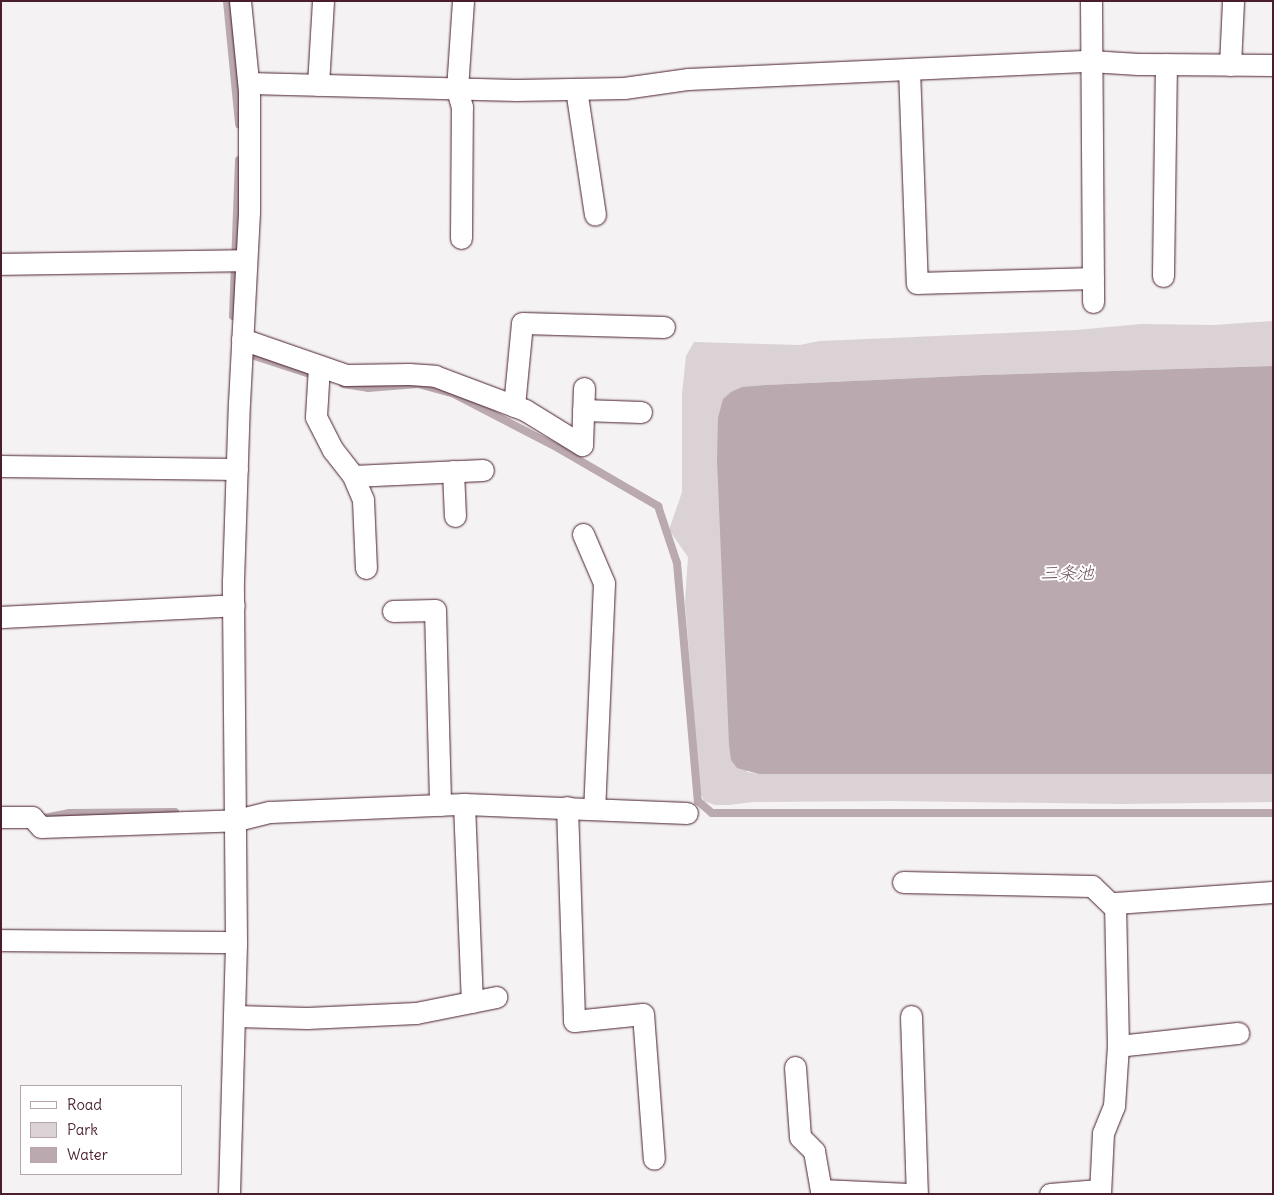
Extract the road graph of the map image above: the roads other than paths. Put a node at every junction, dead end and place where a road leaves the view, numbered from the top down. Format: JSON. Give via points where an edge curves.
{"nodes":[{"id":1,"x":240,"y":1,"type":"edge"},
{"id":2,"x":323,"y":1,"type":"edge"},
{"id":3,"x":463,"y":1,"type":"edge"},
{"id":4,"x":1091,"y":1,"type":"edge"},
{"id":5,"x":1232,"y":1,"type":"edge"},
{"id":6,"x":1090,"y":61,"type":"junction"},
{"id":7,"x":1166,"y":64,"type":"junction"},
{"id":8,"x":1230,"y":65,"type":"junction"},
{"id":9,"x":1273,"y":65,"type":"edge"},
{"id":10,"x":909,"y":69,"type":"junction"},
{"id":11,"x":249,"y":83,"type":"junction"},
{"id":12,"x":318,"y":85,"type":"junction"},
{"id":13,"x":457,"y":89,"type":"junction"},
{"id":14,"x":576,"y":89,"type":"junction"},
{"id":15,"x":595,"y":215,"type":"dead end"},
{"id":16,"x":461,"y":238,"type":"dead end"},
{"id":17,"x":239,"y":260,"type":"junction"},
{"id":18,"x":1,"y":264,"type":"edge"},
{"id":19,"x":1163,"y":276,"type":"dead end"},
{"id":20,"x":1093,"y":278,"type":"junction"},
{"id":21,"x":1093,"y":302,"type":"dead end"},
{"id":22,"x":664,"y":327,"type":"dead end"},
{"id":23,"x":242,"y":339,"type":"junction"},
{"id":24,"x":319,"y":373,"type":"junction"},
{"id":25,"x":584,"y":388,"type":"dead end"},
{"id":26,"x":514,"y":406,"type":"junction"},
{"id":27,"x":584,"y":410,"type":"junction"},
{"id":28,"x":641,"y":412,"type":"dead end"},
{"id":29,"x":1,"y":466,"type":"edge"},
{"id":30,"x":236,"y":469,"type":"junction"},
{"id":31,"x":483,"y":470,"type":"dead end"},
{"id":32,"x":453,"y":472,"type":"junction"},
{"id":33,"x":353,"y":476,"type":"junction"},
{"id":34,"x":455,"y":516,"type":"dead end"},
{"id":35,"x":584,"y":534,"type":"dead end"},
{"id":36,"x":366,"y":568,"type":"dead end"},
{"id":37,"x":234,"y":605,"type":"junction"},
{"id":38,"x":393,"y":611,"type":"dead end"},
{"id":39,"x":1,"y":617,"type":"edge"},
{"id":40,"x":464,"y":804,"type":"junction"},
{"id":41,"x":440,"y":805,"type":"junction"},
{"id":42,"x":567,"y":808,"type":"junction"},
{"id":43,"x":594,"y":809,"type":"junction"},
{"id":44,"x":688,"y":813,"type":"dead end"},
{"id":45,"x":1,"y":817,"type":"edge"},
{"id":46,"x":237,"y":820,"type":"junction"},
{"id":47,"x":903,"y":882,"type":"dead end"},
{"id":48,"x":1273,"y":892,"type":"edge"},
{"id":49,"x":1115,"y":908,"type":"junction"},
{"id":50,"x":1,"y":940,"type":"edge"},
{"id":51,"x":236,"y":942,"type":"junction"},
{"id":52,"x":496,"y":997,"type":"dead end"},
{"id":53,"x":472,"y":1002,"type":"junction"},
{"id":54,"x":236,"y":1016,"type":"junction"},
{"id":55,"x":911,"y":1016,"type":"dead end"},
{"id":56,"x":1238,"y":1033,"type":"dead end"},
{"id":57,"x":1118,"y":1046,"type":"junction"},
{"id":58,"x":795,"y":1067,"type":"dead end"},
{"id":59,"x":654,"y":1159,"type":"dead end"},
{"id":60,"x":821,"y":1192,"type":"edge"},
{"id":61,"x":1100,"y":1192,"type":"edge"},
{"id":62,"x":229,"y":1194,"type":"edge"},
{"id":63,"x":909,"y":1194,"type":"edge"},
{"id":64,"x":917,"y":1194,"type":"edge"},
{"id":65,"x":1050,"y":1194,"type":"edge"}],
"edges":[{"from":1,"to":11,"type":"street"},
{"from":2,"to":12,"type":"street"},
{"from":3,"to":13,"type":"street"},
{"from":4,"to":6,"type":"street"},
{"from":5,"to":8,"type":"street"},
{"from":6,"to":7,"type":"street"},
{"from":6,"to":10,"type":"street"},
{"from":6,"to":20,"type":"street"},
{"from":7,"to":8,"type":"street"},
{"from":7,"to":19,"type":"street"},
{"from":8,"to":9,"type":"street"},
{"from":10,"to":14,"type":"street"},
{"from":10,"to":20,"type":"street","via":[[917,283]]},
{"from":11,"to":12,"type":"street"},
{"from":11,"to":17,"type":"street","via":[[249,202]]},
{"from":12,"to":13,"type":"street"},
{"from":13,"to":14,"type":"street"},
{"from":13,"to":16,"type":"street","via":[[462,107]]},
{"from":14,"to":15,"type":"street"},
{"from":17,"to":18,"type":"street"},
{"from":17,"to":23,"type":"street"},
{"from":20,"to":21,"type":"street"},
{"from":22,"to":26,"type":"street","via":[[522,323]]},
{"from":23,"to":24,"type":"street"},
{"from":23,"to":30,"type":"street"},
{"from":24,"to":26,"type":"street","via":[[435,376]]},
{"from":24,"to":33,"type":"street","via":[[316,417],[333,450]]},
{"from":25,"to":27,"type":"street"},
{"from":26,"to":27,"type":"street","via":[[582,445]]},
{"from":27,"to":28,"type":"street"},
{"from":29,"to":30,"type":"street"},
{"from":30,"to":37,"type":"street"},
{"from":31,"to":32,"type":"street"},
{"from":32,"to":33,"type":"street"},
{"from":32,"to":34,"type":"street"},
{"from":33,"to":36,"type":"street","via":[[363,500]]},
{"from":35,"to":43,"type":"street","via":[[604,583]]},
{"from":37,"to":39,"type":"street"},
{"from":37,"to":46,"type":"street"},
{"from":38,"to":41,"type":"street","via":[[435,610]]},
{"from":40,"to":41,"type":"street"},
{"from":40,"to":42,"type":"street"},
{"from":40,"to":53,"type":"street"},
{"from":41,"to":46,"type":"street","via":[[270,812]]},
{"from":42,"to":43,"type":"street"},
{"from":42,"to":59,"type":"street","via":[[574,1021],[643,1014]]},
{"from":43,"to":44,"type":"street"},
{"from":45,"to":46,"type":"street","via":[[32,817],[41,827]]},
{"from":46,"to":51,"type":"street"},
{"from":47,"to":49,"type":"street","via":[[1092,886]]},
{"from":48,"to":49,"type":"street","via":[[1115,903]]},
{"from":49,"to":57,"type":"street"},
{"from":50,"to":51,"type":"street"},
{"from":51,"to":54,"type":"street"},
{"from":52,"to":53,"type":"street"},
{"from":53,"to":54,"type":"street","via":[[416,1013],[307,1018]]},
{"from":54,"to":62,"type":"street","via":[[228,1155]]},
{"from":55,"to":64,"type":"street"},
{"from":56,"to":57,"type":"street"},
{"from":57,"to":61,"type":"street","via":[[1114,1106],[1103,1133]]},
{"from":58,"to":60,"type":"street","via":[[800,1137],[814,1151]]},
{"from":60,"to":63,"type":"street"},
{"from":61,"to":65,"type":"street"}]}
